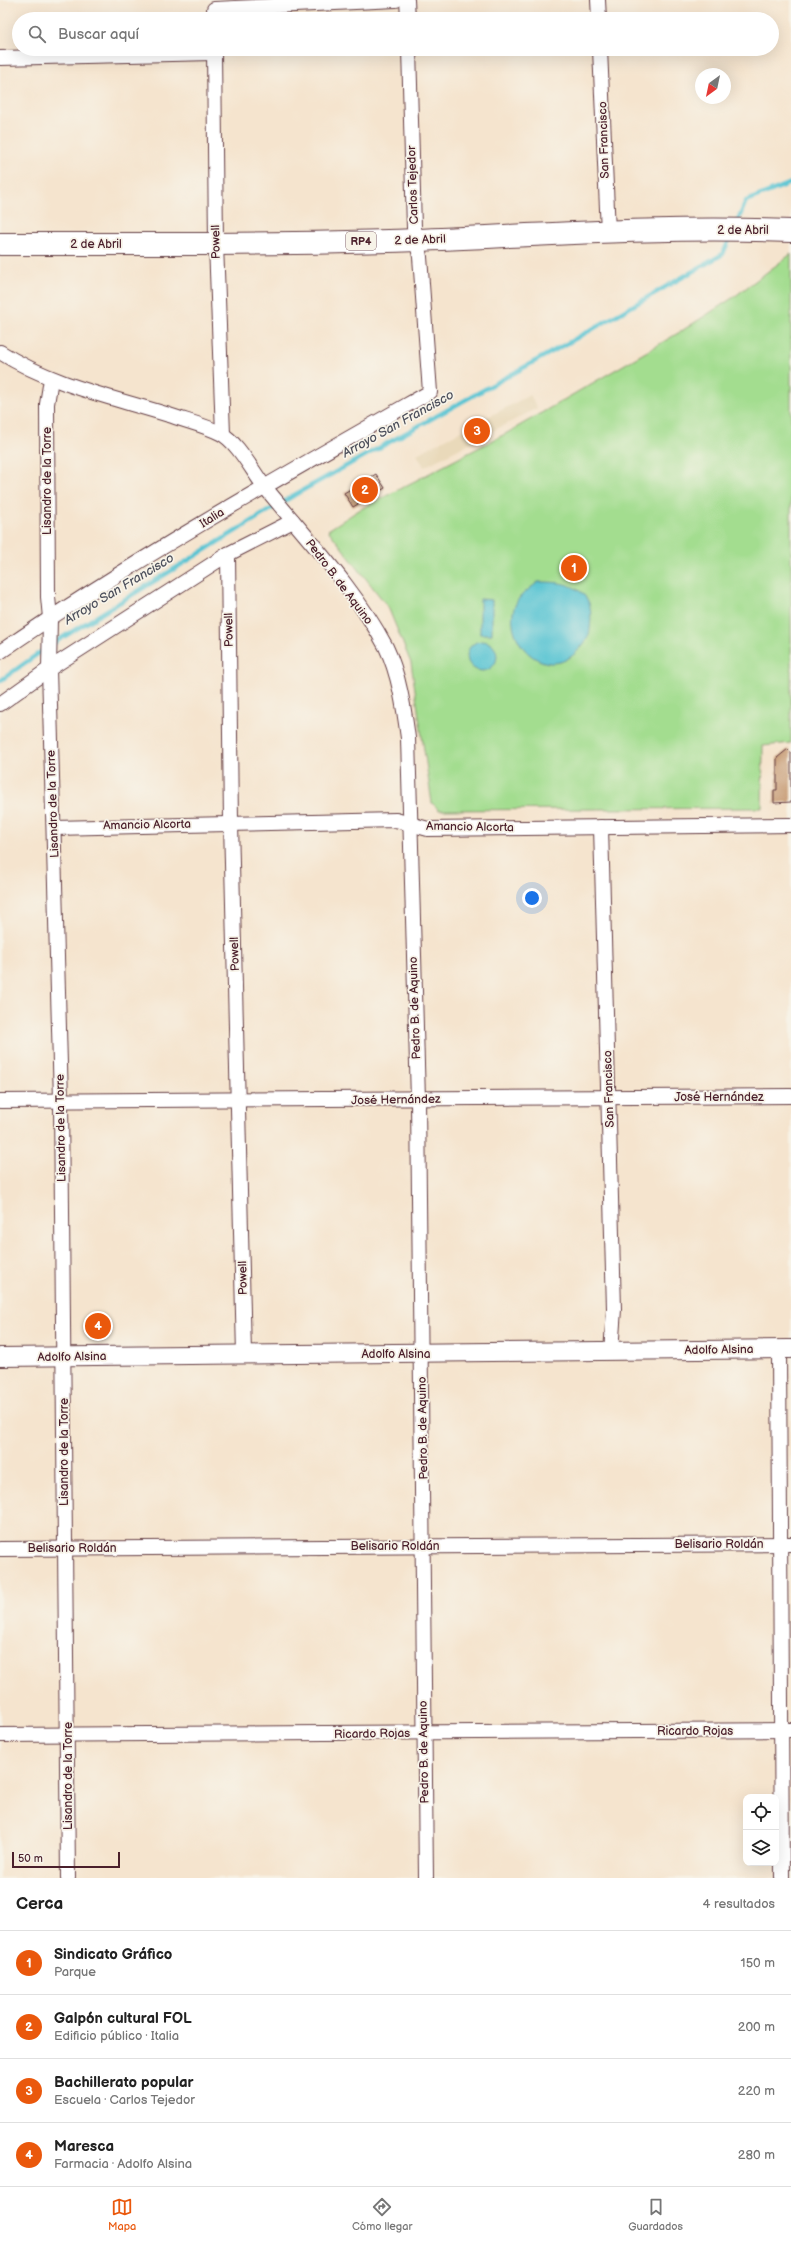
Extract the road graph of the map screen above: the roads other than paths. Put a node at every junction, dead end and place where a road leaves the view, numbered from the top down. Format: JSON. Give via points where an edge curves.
{"nodes":[{"id":1,"x":396,"y":0,"type":"edge"},
{"id":2,"x":408,"y":0,"type":"edge"},
{"id":3,"x":598,"y":0,"type":"edge"},
{"id":4,"x":214,"y":9,"type":"edge"},
{"id":5,"x":408,"y":12,"type":"edge"},
{"id":6,"x":599,"y":12,"type":"edge"},
{"id":7,"x":61,"y":56,"type":"edge"},
{"id":8,"x":214,"y":56,"type":"edge"},
{"id":9,"x":409,"y":56,"type":"edge"},
{"id":10,"x":600,"y":56,"type":"edge"},
{"id":11,"x":0,"y":58,"type":"edge"},
{"id":12,"x":791,"y":231,"type":"edge"},
{"id":13,"x":608,"y":232,"type":"junction"},
{"id":14,"x":416,"y":240,"type":"junction"},
{"id":15,"x":0,"y":244,"type":"edge"},
{"id":16,"x":216,"y":244,"type":"junction"},
{"id":17,"x":0,"y":352,"type":"edge"},
{"id":18,"x":51,"y":379,"type":"junction"},
{"id":19,"x":430,"y":392,"type":"joint"},
{"id":20,"x":222,"y":434,"type":"junction"},
{"id":21,"x":267,"y":489,"type":"junction"},
{"id":22,"x":289,"y":516,"type":"junction"},
{"id":23,"x":228,"y":554,"type":"junction"},
{"id":24,"x":50,"y":624,"type":"junction"},
{"id":25,"x":0,"y":652,"type":"edge"},
{"id":26,"x":50,"y":662,"type":"junction"},
{"id":27,"x":0,"y":704,"type":"edge"},
{"id":28,"x":232,"y":823,"type":"junction"},
{"id":29,"x":410,"y":823,"type":"junction"},
{"id":30,"x":791,"y":824,"type":"edge"},
{"id":31,"x":601,"y":827,"type":"junction"},
{"id":32,"x":54,"y":828,"type":"junction"},
{"id":33,"x":609,"y":1096,"type":"junction"},
{"id":34,"x":791,"y":1096,"type":"edge"},
{"id":35,"x":61,"y":1100,"type":"junction"},
{"id":36,"x":418,"y":1100,"type":"junction"},
{"id":37,"x":0,"y":1101,"type":"edge"},
{"id":38,"x":240,"y":1101,"type":"junction"},
{"id":39,"x":785,"y":1349,"type":"edge"},
{"id":40,"x":611,"y":1352,"type":"junction"},
{"id":41,"x":244,"y":1354,"type":"junction"},
{"id":42,"x":422,"y":1354,"type":"junction"},
{"id":43,"x":0,"y":1357,"type":"edge"},
{"id":44,"x":64,"y":1357,"type":"junction"},
{"id":45,"x":786,"y":1544,"type":"edge"},
{"id":46,"x":424,"y":1545,"type":"junction"},
{"id":47,"x":65,"y":1548,"type":"junction"},
{"id":48,"x":0,"y":1549,"type":"edge"},
{"id":49,"x":786,"y":1730,"type":"edge"},
{"id":50,"x":423,"y":1732,"type":"junction"},
{"id":51,"x":0,"y":1735,"type":"edge"},
{"id":52,"x":68,"y":1735,"type":"junction"},
{"id":53,"x":68,"y":1878,"type":"edge"},
{"id":54,"x":426,"y":1878,"type":"edge"},
{"id":55,"x":782,"y":1878,"type":"edge"}],
"edges":[{"from":1,"to":4,"type":"street"},
{"from":2,"to":5,"type":"street"},
{"from":3,"to":6,"type":"street"},
{"from":7,"to":11,"type":"street"},
{"from":8,"to":16,"type":"street","name":"Powell"},
{"from":9,"to":14,"type":"street","name":"Carlos Tejedor"},
{"from":10,"to":13,"type":"street","name":"San Francisco"},
{"from":12,"to":13,"type":"main road","name":"2 de Abril","number":"RP4","via":[[748,229]]},
{"from":13,"to":14,"type":"main road","name":"2 de Abril","number":"RP4"},
{"from":14,"to":16,"type":"main road","name":"2 de Abril","number":"RP4"},
{"from":14,"to":19,"type":"street","name":"Carlos Tejedor","via":[[420,256]]},
{"from":15,"to":16,"type":"main road","name":"2 de Abril","number":"RP4"},
{"from":16,"to":20,"type":"street","name":"Powell"},
{"from":17,"to":18,"type":"street","name":"Pedro B. de Aquino"},
{"from":18,"to":20,"type":"street","name":"Pedro B. de Aquino"},
{"from":18,"to":24,"type":"street","name":"Lisandro de la Torre","via":[[46,404]]},
{"from":19,"to":21,"type":"street","name":"Italia"},
{"from":20,"to":21,"type":"street","name":"Pedro B. de Aquino"},
{"from":21,"to":22,"type":"street","name":"Pedro B. de Aquino"},
{"from":21,"to":24,"type":"street","name":"Italia"},
{"from":22,"to":23,"type":"street"},
{"from":22,"to":29,"type":"street","name":"Pedro B. de Aquino","via":[[343,582],[386,648],[405,710]]},
{"from":23,"to":26,"type":"street"},
{"from":23,"to":28,"type":"street","name":"Powell"},
{"from":24,"to":25,"type":"street","name":"Italia"},
{"from":24,"to":26,"type":"street","name":"Lisandro de la Torre"},
{"from":26,"to":27,"type":"street"},
{"from":26,"to":32,"type":"street","name":"Lisandro de la Torre"},
{"from":28,"to":29,"type":"street","name":"Amancio Alcorta","via":[[396,820]]},
{"from":28,"to":32,"type":"street","name":"Amancio Alcorta"},
{"from":28,"to":38,"type":"street","name":"Powell"},
{"from":29,"to":31,"type":"street","name":"Amancio Alcorta","via":[[428,829]]},
{"from":29,"to":36,"type":"street","name":"Pedro B. de Aquino"},
{"from":30,"to":31,"type":"street","name":"Amancio Alcorta"},
{"from":31,"to":33,"type":"street","name":"San Francisco"},
{"from":32,"to":35,"type":"street","name":"Lisandro de la Torre"},
{"from":33,"to":34,"type":"street","name":"José Hernández"},
{"from":33,"to":36,"type":"street","name":"José Hernández"},
{"from":33,"to":40,"type":"street","name":"San Francisco","via":[[614,1309]]},
{"from":35,"to":37,"type":"street","name":"José Hernández"},
{"from":35,"to":38,"type":"street","name":"José Hernández"},
{"from":35,"to":44,"type":"street","name":"Lisandro de la Torre"},
{"from":36,"to":38,"type":"street","name":"José Hernández"},
{"from":36,"to":42,"type":"street","name":"Pedro B. de Aquino"},
{"from":38,"to":41,"type":"street","name":"Powell"},
{"from":39,"to":40,"type":"street","name":"Adolfo Alsina"},
{"from":39,"to":45,"type":"street"},
{"from":40,"to":42,"type":"street","name":"Adolfo Alsina"},
{"from":41,"to":42,"type":"street","name":"Adolfo Alsina"},
{"from":41,"to":44,"type":"street","name":"Adolfo Alsina"},
{"from":42,"to":46,"type":"street","name":"Pedro B. de Aquino"},
{"from":43,"to":44,"type":"street","name":"Adolfo Alsina"},
{"from":44,"to":47,"type":"street","name":"Lisandro de la Torre"},
{"from":45,"to":46,"type":"street","name":"Belisario Roldán"},
{"from":45,"to":49,"type":"street"},
{"from":46,"to":47,"type":"street","name":"Belisario Roldán"},
{"from":46,"to":50,"type":"street","name":"Pedro B. de Aquino"},
{"from":47,"to":48,"type":"street","name":"Belisario Roldán"},
{"from":47,"to":52,"type":"street","name":"Lisandro de la Torre"},
{"from":49,"to":50,"type":"street","name":"Ricardo Rojas"},
{"from":49,"to":55,"type":"street"},
{"from":50,"to":52,"type":"street","name":"Ricardo Rojas"},
{"from":50,"to":54,"type":"street","name":"Pedro B. de Aquino"},
{"from":51,"to":52,"type":"street","name":"Ricardo Rojas"},
{"from":52,"to":53,"type":"street","name":"Lisandro de la Torre"}]}
